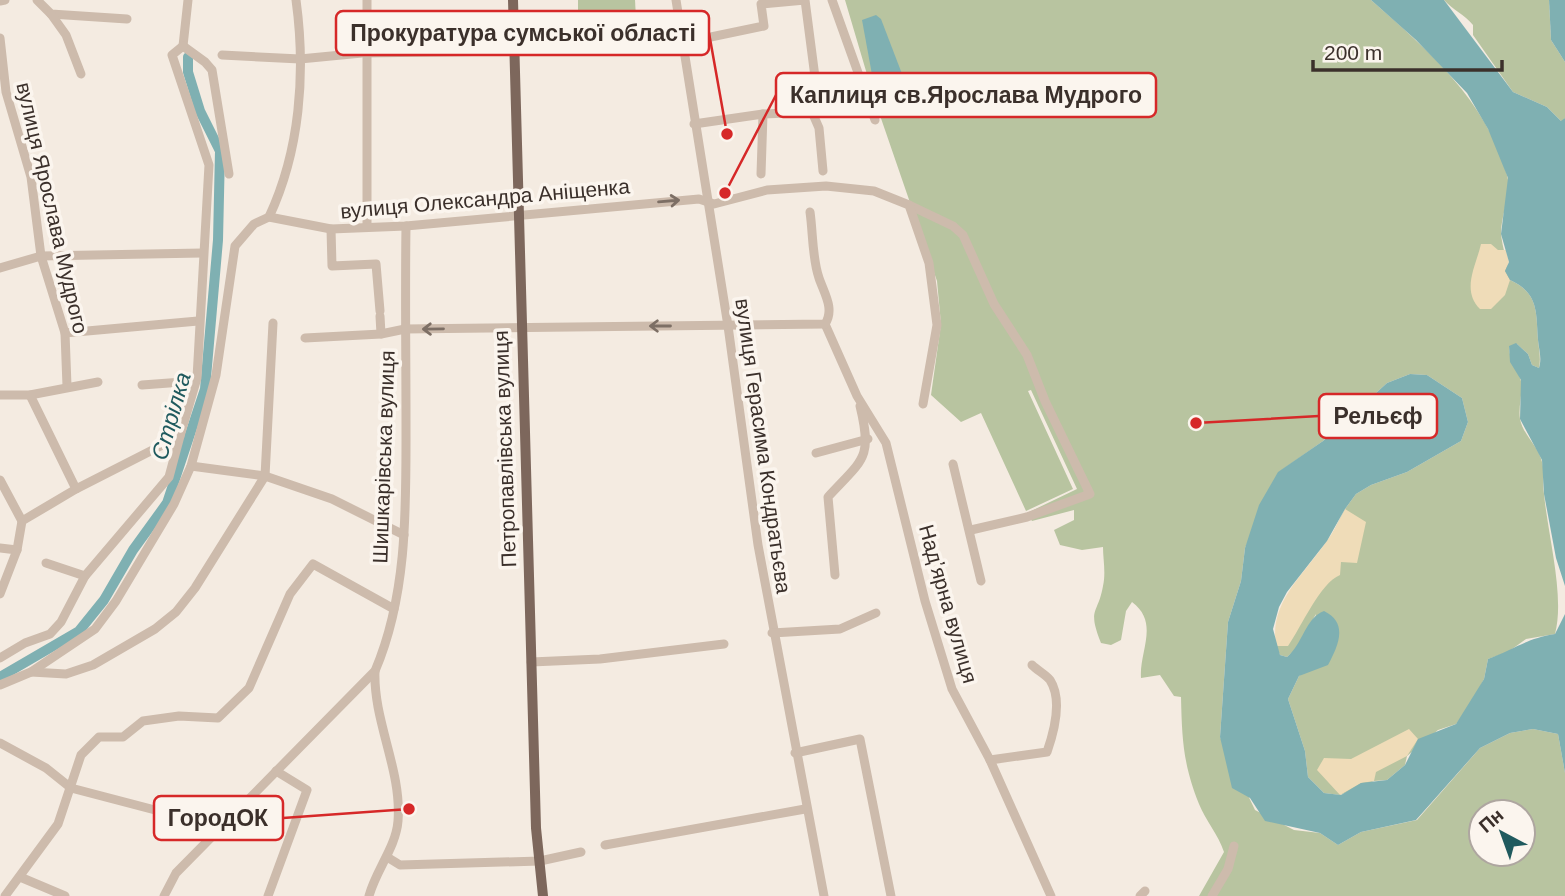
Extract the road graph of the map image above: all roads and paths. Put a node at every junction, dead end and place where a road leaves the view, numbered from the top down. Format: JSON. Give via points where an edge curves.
{"nodes":[{"id":1,"x":37,"y":0,"type":"edge"},
{"id":2,"x":188,"y":0,"type":"edge"},
{"id":3,"x":296,"y":0,"type":"edge"},
{"id":4,"x":367,"y":0,"type":"edge"},
{"id":5,"x":513,"y":0,"type":"edge"},
{"id":6,"x":676,"y":0,"type":"edge"},
{"id":7,"x":832,"y":0,"type":"edge"},
{"id":8,"x":760,"y":2,"type":"edge"},
{"id":9,"x":51,"y":14,"type":"junction"},
{"id":10,"x":127,"y":19,"type":"dead end"},
{"id":11,"x":0,"y":38,"type":"edge"},
{"id":12,"x":682,"y":43,"type":"junction"},
{"id":13,"x":183,"y":46,"type":"junction"},
{"id":14,"x":514,"y":51,"type":"junction"},
{"id":15,"x":368,"y":53,"type":"junction"},
{"id":16,"x":222,"y":55,"type":"dead end"},
{"id":17,"x":300,"y":59,"type":"junction"},
{"id":18,"x":81,"y":74,"type":"dead end"},
{"id":19,"x":3,"y":95,"type":"edge"},
{"id":20,"x":812,"y":112,"type":"junction"},
{"id":21,"x":763,"y":114,"type":"junction"},
{"id":22,"x":875,"y":120,"type":"dead end"},
{"id":23,"x":694,"y":124,"type":"junction"},
{"id":24,"x":823,"y":171,"type":"dead end"},
{"id":25,"x":229,"y":174,"type":"dead end"},
{"id":26,"x":761,"y":174,"type":"dead end"},
{"id":27,"x":707,"y":203,"type":"junction"},
{"id":28,"x":909,"y":205,"type":"junction"},
{"id":29,"x":810,"y":212,"type":"dead end"},
{"id":30,"x":519,"y":215,"type":"junction"},
{"id":31,"x":269,"y":217,"type":"junction"},
{"id":32,"x":406,"y":226,"type":"junction"},
{"id":33,"x":367,"y":227,"type":"junction"},
{"id":34,"x":331,"y":229,"type":"junction"},
{"id":35,"x":202,"y":253,"type":"junction"},
{"id":36,"x":41,"y":256,"type":"junction"},
{"id":37,"x":0,"y":268,"type":"edge"},
{"id":38,"x":198,"y":321,"type":"junction"},
{"id":39,"x":273,"y":323,"type":"dead end"},
{"id":40,"x":825,"y":324,"type":"junction"},
{"id":41,"x":729,"y":326,"type":"junction"},
{"id":42,"x":520,"y":327,"type":"junction"},
{"id":43,"x":405,"y":329,"type":"junction"},
{"id":44,"x":65,"y":332,"type":"junction"},
{"id":45,"x":381,"y":334,"type":"junction"},
{"id":46,"x":305,"y":338,"type":"dead end"},
{"id":47,"x":196,"y":381,"type":"junction"},
{"id":48,"x":98,"y":382,"type":"dead end"},
{"id":49,"x":142,"y":385,"type":"dead end"},
{"id":50,"x":67,"y":386,"type":"junction"},
{"id":51,"x":0,"y":395,"type":"edge"},
{"id":52,"x":30,"y":396,"type":"junction"},
{"id":53,"x":857,"y":396,"type":"junction"},
{"id":54,"x":923,"y":404,"type":"dead end"},
{"id":55,"x":180,"y":436,"type":"junction"},
{"id":56,"x":868,"y":439,"type":"junction"},
{"id":57,"x":816,"y":453,"type":"dead end"},
{"id":58,"x":953,"y":464,"type":"dead end"},
{"id":59,"x":191,"y":466,"type":"junction"},
{"id":60,"x":265,"y":476,"type":"junction"},
{"id":61,"x":0,"y":480,"type":"edge"},
{"id":62,"x":76,"y":489,"type":"junction"},
{"id":63,"x":22,"y":521,"type":"junction"},
{"id":64,"x":971,"y":530,"type":"junction"},
{"id":65,"x":404,"y":535,"type":"junction"},
{"id":66,"x":0,"y":548,"type":"edge"},
{"id":67,"x":16,"y":550,"type":"junction"},
{"id":68,"x":46,"y":563,"type":"dead end"},
{"id":69,"x":835,"y":575,"type":"dead end"},
{"id":70,"x":85,"y":576,"type":"junction"},
{"id":71,"x":981,"y":581,"type":"dead end"},
{"id":72,"x":0,"y":594,"type":"edge"},
{"id":73,"x":394,"y":609,"type":"junction"},
{"id":74,"x":876,"y":613,"type":"dead end"},
{"id":75,"x":772,"y":633,"type":"junction"},
{"id":76,"x":724,"y":644,"type":"dead end"},
{"id":77,"x":0,"y":658,"type":"edge"},
{"id":78,"x":531,"y":662,"type":"junction"},
{"id":79,"x":1032,"y":665,"type":"dead end"},
{"id":80,"x":374,"y":671,"type":"junction"},
{"id":81,"x":31,"y":672,"type":"junction"},
{"id":82,"x":0,"y":685,"type":"edge"},
{"id":83,"x":357,"y":689,"type":"junction"},
{"id":84,"x":377,"y":695,"type":"junction"},
{"id":85,"x":0,"y":743,"type":"edge"},
{"id":86,"x":795,"y":753,"type":"junction"},
{"id":87,"x":990,"y":760,"type":"junction"},
{"id":88,"x":276,"y":771,"type":"junction"},
{"id":89,"x":71,"y":788,"type":"junction"},
{"id":90,"x":805,"y":809,"type":"junction"},
{"id":91,"x":220,"y":827,"type":"junction"},
{"id":92,"x":605,"y":845,"type":"dead end"},
{"id":93,"x":1234,"y":846,"type":"dead end"},
{"id":94,"x":581,"y":852,"type":"dead end"},
{"id":95,"x":387,"y":857,"type":"junction"},
{"id":96,"x":540,"y":861,"type":"junction"},
{"id":97,"x":20,"y":877,"type":"junction"},
{"id":98,"x":5,"y":896,"type":"edge"},
{"id":99,"x":65,"y":896,"type":"edge"},
{"id":100,"x":164,"y":896,"type":"edge"},
{"id":101,"x":268,"y":896,"type":"edge"},
{"id":102,"x":369,"y":896,"type":"edge"},
{"id":103,"x":543,"y":896,"type":"edge"},
{"id":104,"x":824,"y":896,"type":"edge"},
{"id":105,"x":891,"y":896,"type":"edge"},
{"id":106,"x":1051,"y":896,"type":"edge"},
{"id":107,"x":1213,"y":896,"type":"edge"}],
"edges":[{"from":1,"to":9,"type":"street"},
{"from":2,"to":13,"type":"street"},
{"from":3,"to":17,"type":"street"},
{"from":4,"to":15,"type":"street"},
{"from":5,"to":14,"type":"main road","name":"Петропавлівська вулиця"},
{"from":6,"to":12,"type":"street","name":"вулиця Герасима Кондратьєва"},
{"from":7,"to":22,"type":"street"},
{"from":8,"to":12,"type":"street","via":[[764,26]]},
{"from":8,"to":20,"type":"street","via":[[805,0],[815,77]]},
{"from":9,"to":10,"type":"street"},
{"from":9,"to":18,"type":"street","via":[[66,35]]},
{"from":11,"to":19,"type":"street","name":"вулиця Ярослава Мудрого"},
{"from":12,"to":14,"type":"street"},
{"from":12,"to":23,"type":"street","name":"вулиця Герасима Кондратьєва"},
{"from":13,"to":25,"type":"street","via":[[200,56],[212,71]]},
{"from":13,"to":35,"type":"street","via":[[172,55],[209,165]]},
{"from":14,"to":15,"type":"street"},
{"from":14,"to":30,"type":"main road","name":"Петропавлівська вулиця"},
{"from":15,"to":17,"type":"street"},
{"from":15,"to":33,"type":"street"},
{"from":16,"to":17,"type":"street"},
{"from":17,"to":31,"type":"street","via":[[295,148]]},
{"from":19,"to":36,"type":"street","name":"вулиця Ярослава Мудрого","via":[[31,177]]},
{"from":20,"to":21,"type":"street"},
{"from":20,"to":24,"type":"street","via":[[819,128]]},
{"from":21,"to":23,"type":"street"},
{"from":21,"to":26,"type":"street"},
{"from":23,"to":27,"type":"street","name":"вулиця Герасима Кондратьєва"},
{"from":27,"to":28,"type":"street","name":"вулиця Олександра Аніщенка","via":[[767,190],[826,186],[874,191]]},
{"from":30,"to":27,"type":"street","name":"вулиця Олександра Аніщенка","one_way":true,"via":[[699,199]]},
{"from":27,"to":41,"type":"street","name":"вулиця Герасима Кондратьєва"},
{"from":28,"to":54,"type":"street","via":[[929,263],[937,325]]},
{"from":28,"to":64,"type":"street","name":"вулиця Олександра Аніщенка","via":[[963,235],[994,304],[1027,355],[1090,494],[1027,517]]},
{"from":29,"to":40,"type":"street","via":[[818,277],[827,296],[829,318]]},
{"from":30,"to":32,"type":"street","name":"вулиця Олександра Аніщенка"},
{"from":30,"to":42,"type":"main road","name":"Петропавлівська вулиця"},
{"from":31,"to":34,"type":"street","name":"вулиця Олександра Аніщенка"},
{"from":31,"to":59,"type":"street","via":[[254,224],[235,246],[216,375]]},
{"from":32,"to":33,"type":"street","name":"вулиця Олександра Аніщенка"},
{"from":32,"to":43,"type":"street","name":"Шишкарівська вулиця"},
{"from":33,"to":34,"type":"street","name":"вулиця Олександра Аніщенка"},
{"from":34,"to":45,"type":"street","via":[[332,266],[376,264]]},
{"from":35,"to":36,"type":"street"},
{"from":35,"to":38,"type":"street"},
{"from":36,"to":37,"type":"street"},
{"from":36,"to":44,"type":"street","name":"вулиця Ярослава Мудрого"},
{"from":38,"to":44,"type":"street"},
{"from":38,"to":47,"type":"street"},
{"from":39,"to":60,"type":"street"},
{"from":40,"to":41,"type":"street"},
{"from":40,"to":53,"type":"street","name":"Надʼярна вулиця"},
{"from":41,"to":42,"type":"street","one_way":true},
{"from":41,"to":75,"type":"street","name":"вулиця Герасима Кондратьєва"},
{"from":42,"to":43,"type":"street","one_way":true},
{"from":42,"to":78,"type":"main road","name":"Петропавлівська вулиця"},
{"from":43,"to":45,"type":"street"},
{"from":43,"to":65,"type":"street","name":"Шишкарівська вулиця"},
{"from":44,"to":50,"type":"street","name":"вулиця Ярослава Мудрого"},
{"from":45,"to":46,"type":"street"},
{"from":47,"to":49,"type":"street"},
{"from":47,"to":55,"type":"street"},
{"from":48,"to":50,"type":"street"},
{"from":50,"to":52,"type":"street"},
{"from":51,"to":52,"type":"street"},
{"from":52,"to":62,"type":"street"},
{"from":53,"to":56,"type":"street","name":"Надʼярна вулиця"},
{"from":53,"to":87,"type":"street","name":"Надʼярна вулиця","via":[[886,443],[952,689]]},
{"from":55,"to":62,"type":"street"},
{"from":55,"to":70,"type":"street","via":[[169,477]]},
{"from":56,"to":57,"type":"street"},
{"from":56,"to":69,"type":"street","via":[[860,464],[828,497]]},
{"from":58,"to":64,"type":"street"},
{"from":59,"to":60,"type":"street"},
{"from":59,"to":81,"type":"street","via":[[149,548],[95,629]]},
{"from":60,"to":65,"type":"street","via":[[332,499]]},
{"from":60,"to":81,"type":"street","via":[[176,612],[136,642],[93,665],[66,674]]},
{"from":61,"to":63,"type":"street"},
{"from":62,"to":63,"type":"street"},
{"from":63,"to":67,"type":"street"},
{"from":64,"to":71,"type":"street"},
{"from":65,"to":73,"type":"street","name":"Шишкарівська вулиця"},
{"from":66,"to":67,"type":"street"},
{"from":67,"to":72,"type":"street"},
{"from":68,"to":70,"type":"street"},
{"from":70,"to":77,"type":"street","via":[[50,634]]},
{"from":73,"to":80,"type":"street","name":"Шишкарівська вулиця"},
{"from":73,"to":89,"type":"street","via":[[313,564],[290,594],[249,688],[218,718],[179,716],[143,721],[123,737],[99,737],[81,755]]},
{"from":74,"to":75,"type":"street","via":[[840,629]]},
{"from":75,"to":86,"type":"street","name":"вулиця Герасима Кондратьєва"},
{"from":76,"to":78,"type":"street"},
{"from":78,"to":96,"type":"main road","name":"Петропавлівська вулиця"},
{"from":79,"to":87,"type":"street","via":[[1050,680],[1055,696],[1056,727],[1047,752]]},
{"from":80,"to":83,"type":"street","name":"Шишкарівська вулиця"},
{"from":80,"to":84,"type":"street"},
{"from":81,"to":82,"type":"street"},
{"from":83,"to":84,"type":"street","via":[[366,687]]},
{"from":83,"to":88,"type":"street","name":"Шишкарівська вулиця"},
{"from":84,"to":95,"type":"street","via":[[397,789],[398,822]]},
{"from":85,"to":89,"type":"street","via":[[46,768]]},
{"from":86,"to":90,"type":"street","name":"вулиця Герасима Кондратьєва"},
{"from":86,"to":105,"type":"street","via":[[860,739]]},
{"from":87,"to":106,"type":"street","name":"Надʼярна вулиця"},
{"from":88,"to":91,"type":"street","name":"Шишкарівська вулиця"},
{"from":88,"to":101,"type":"street","via":[[307,790]]},
{"from":89,"to":91,"type":"street"},
{"from":89,"to":97,"type":"street","via":[[58,824]]},
{"from":90,"to":92,"type":"street"},
{"from":90,"to":104,"type":"street","name":"вулиця Герасима Кондратьєва"},
{"from":91,"to":100,"type":"street","name":"Шишкарівська вулиця","via":[[176,873]]},
{"from":93,"to":107,"type":"street"},
{"from":94,"to":96,"type":"street"},
{"from":95,"to":96,"type":"street","via":[[400,865]]},
{"from":95,"to":102,"type":"street"},
{"from":96,"to":103,"type":"main road","name":"Петропавлівська вулиця"},
{"from":97,"to":98,"type":"street"},
{"from":97,"to":99,"type":"street"}]}
